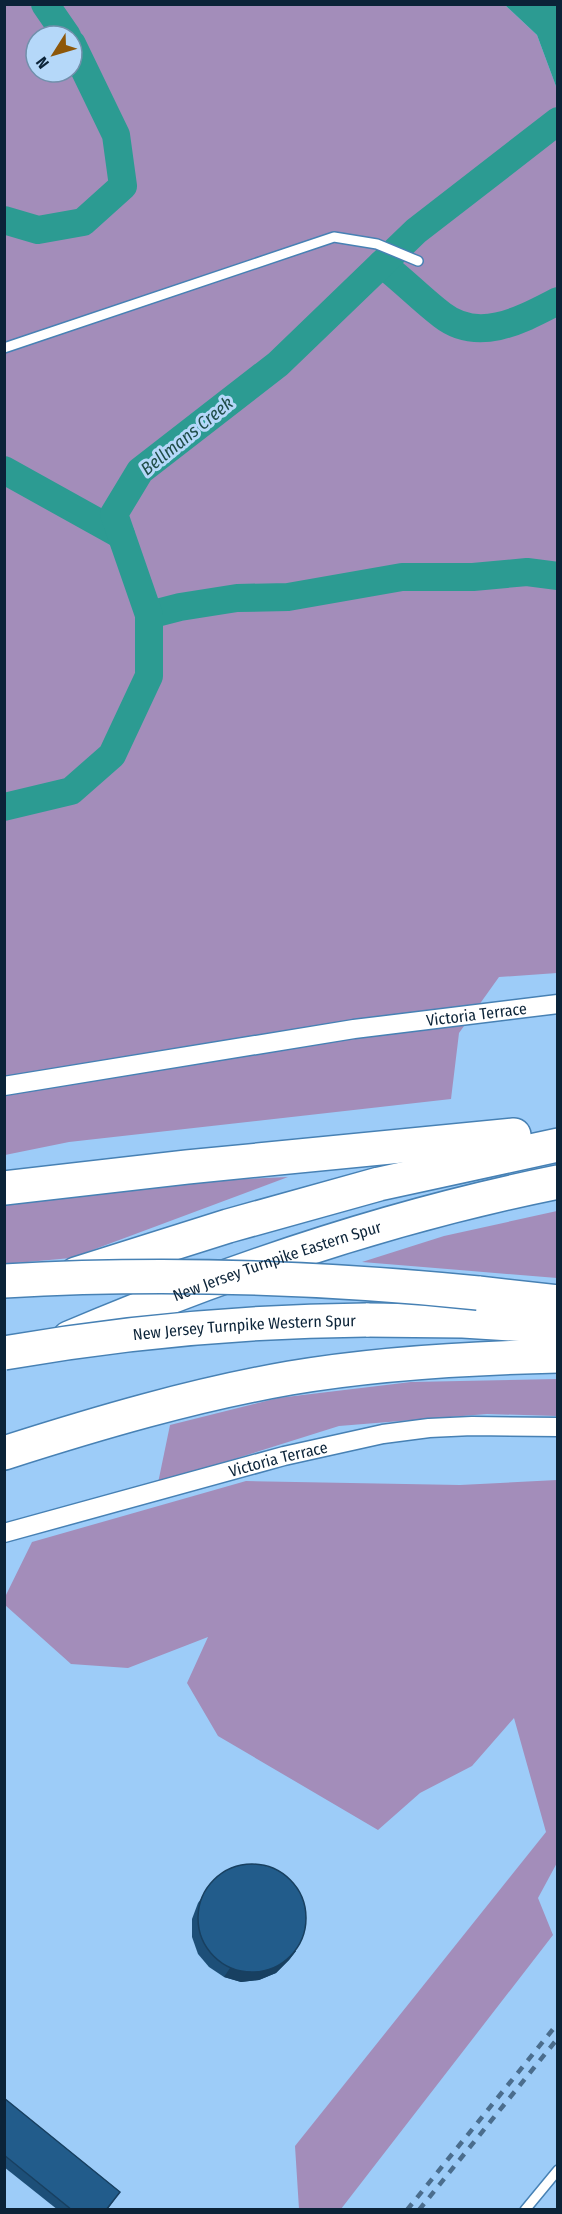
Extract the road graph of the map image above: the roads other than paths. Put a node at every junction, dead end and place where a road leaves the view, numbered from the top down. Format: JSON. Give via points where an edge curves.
{"nodes":[{"id":1,"x":418,"y":261,"type":"dead end"},
{"id":2,"x":4,"y":348,"type":"edge"},
{"id":3,"x":558,"y":1004,"type":"edge"},
{"id":4,"x":4,"y":1086,"type":"edge"},
{"id":5,"x":558,"y":1131,"type":"edge"},
{"id":6,"x":558,"y":1145,"type":"edge"},
{"id":7,"x":558,"y":1182,"type":"edge"},
{"id":8,"x":4,"y":1188,"type":"edge"},
{"id":9,"x":4,"y":1281,"type":"edge"},
{"id":10,"x":4,"y":1297,"type":"edge"},
{"id":11,"x":558,"y":1302,"type":"edge"},
{"id":12,"x":558,"y":1327,"type":"edge"},
{"id":13,"x":4,"y":1353,"type":"edge"},
{"id":14,"x":558,"y":1356,"type":"edge"},
{"id":15,"x":4,"y":1366,"type":"edge"},
{"id":16,"x":558,"y":1427,"type":"edge"},
{"id":17,"x":19,"y":1448,"type":"edge"},
{"id":18,"x":4,"y":1533,"type":"edge"},
{"id":19,"x":558,"y":2170,"type":"edge"},
{"id":20,"x":525,"y":2210,"type":"edge"}],
"edges":[{"from":1,"to":2,"type":"lane","via":[[377,244],[334,237]]},
{"from":3,"to":4,"type":"street","name":"Victoria Terrace","via":[[354,1029]]},
{"from":5,"to":8,"type":"highway"},
{"from":6,"to":10,"type":"highway","via":[[308,1203]]},
{"from":7,"to":15,"type":"highway","name":"New Jersey Turnpike Eastern Spur","via":[[439,1210],[278,1257],[129,1313]]},
{"from":9,"to":11,"type":"highway","bridge":true,"via":[[218,1276],[333,1281]]},
{"from":12,"to":13,"type":"highway","name":"New Jersey Turnpike Western Spur","bridge":true,"via":[[366,1320],[216,1326]]},
{"from":14,"to":17,"type":"highway","via":[[391,1365],[292,1378],[219,1393]]},
{"from":16,"to":18,"type":"street","name":"Victoria Terrace","via":[[472,1426],[383,1434],[294,1454]]},
{"from":19,"to":20,"type":"lane"}]}
